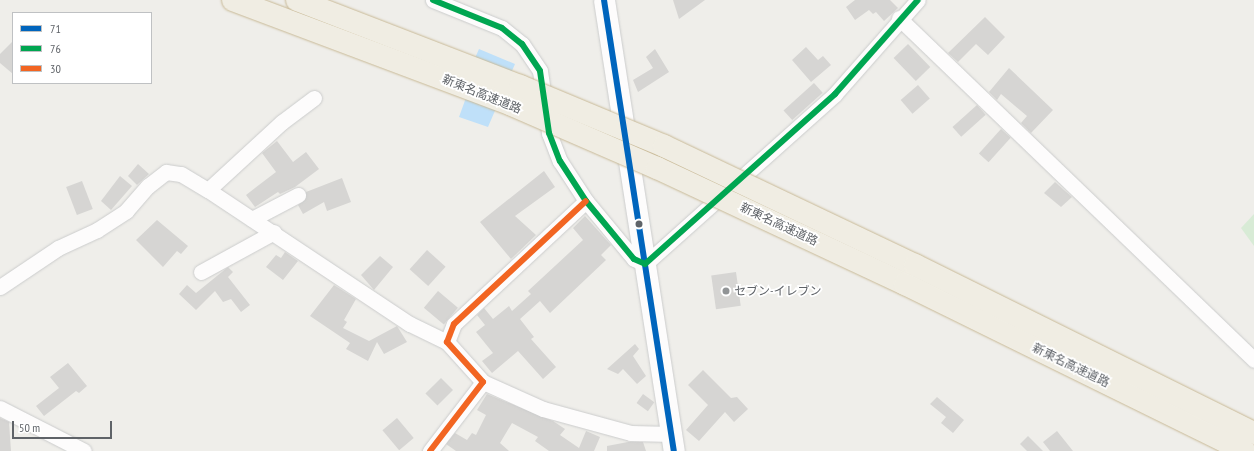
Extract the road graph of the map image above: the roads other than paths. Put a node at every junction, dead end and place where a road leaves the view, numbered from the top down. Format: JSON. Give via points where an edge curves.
{"nodes":[{"id":1,"x":233,"y":0,"type":"edge"},
{"id":2,"x":297,"y":0,"type":"edge"},
{"id":3,"x":433,"y":0,"type":"edge"},
{"id":4,"x":604,"y":0,"type":"edge"},
{"id":5,"x":918,"y":0,"type":"edge"},
{"id":6,"x":899,"y":18,"type":"junction"},
{"id":7,"x":314,"y":98,"type":"dead end"},
{"id":8,"x":208,"y":190,"type":"junction"},
{"id":9,"x":298,"y":195,"type":"dead end"},
{"id":10,"x":586,"y":201,"type":"junction"},
{"id":11,"x":252,"y":218,"type":"junction"},
{"id":12,"x":274,"y":232,"type":"junction"},
{"id":13,"x":645,"y":264,"type":"junction"},
{"id":14,"x":201,"y":272,"type":"dead end"},
{"id":15,"x":0,"y":287,"type":"edge"},
{"id":16,"x":447,"y":342,"type":"junction"},
{"id":17,"x":1254,"y":360,"type":"edge"},
{"id":18,"x":483,"y":382,"type":"junction"},
{"id":19,"x":0,"y":408,"type":"edge"},
{"id":20,"x":1254,"y":433,"type":"edge"},
{"id":21,"x":672,"y":442,"type":"edge"},
{"id":22,"x":84,"y":451,"type":"edge"},
{"id":23,"x":430,"y":451,"type":"edge"},
{"id":24,"x":1245,"y":451,"type":"edge"}],
"edges":[{"from":1,"to":24,"type":"highway","name":"新東名高速道路","bridge":true,"via":[[512,105],[664,171],[898,280]]},
{"from":2,"to":20,"type":"highway","name":"新東名高速道路","bridge":true,"via":[[520,86],[670,149],[929,271]]},
{"from":3,"to":10,"type":"street","via":[[502,28],[512,34],[532,56],[542,83],[552,147]]},
{"from":4,"to":13,"type":"street"},
{"from":5,"to":6,"type":"street"},
{"from":6,"to":13,"type":"street","via":[[835,94]]},
{"from":6,"to":17,"type":"street"},
{"from":7,"to":8,"type":"street","via":[[282,122]]},
{"from":8,"to":11,"type":"street"},
{"from":8,"to":15,"type":"street","via":[[181,174],[166,172],[148,186],[126,211],[97,230],[58,248]]},
{"from":9,"to":11,"type":"street"},
{"from":10,"to":13,"type":"street","via":[[634,259]]},
{"from":10,"to":16,"type":"street","via":[[523,262],[472,305],[454,324]]},
{"from":11,"to":12,"type":"street"},
{"from":12,"to":14,"type":"street"},
{"from":12,"to":16,"type":"street","via":[[410,324]]},
{"from":13,"to":21,"type":"street"},
{"from":16,"to":18,"type":"street"},
{"from":18,"to":21,"type":"street","via":[[543,409]]},
{"from":18,"to":23,"type":"street"},
{"from":19,"to":22,"type":"street"}]}
